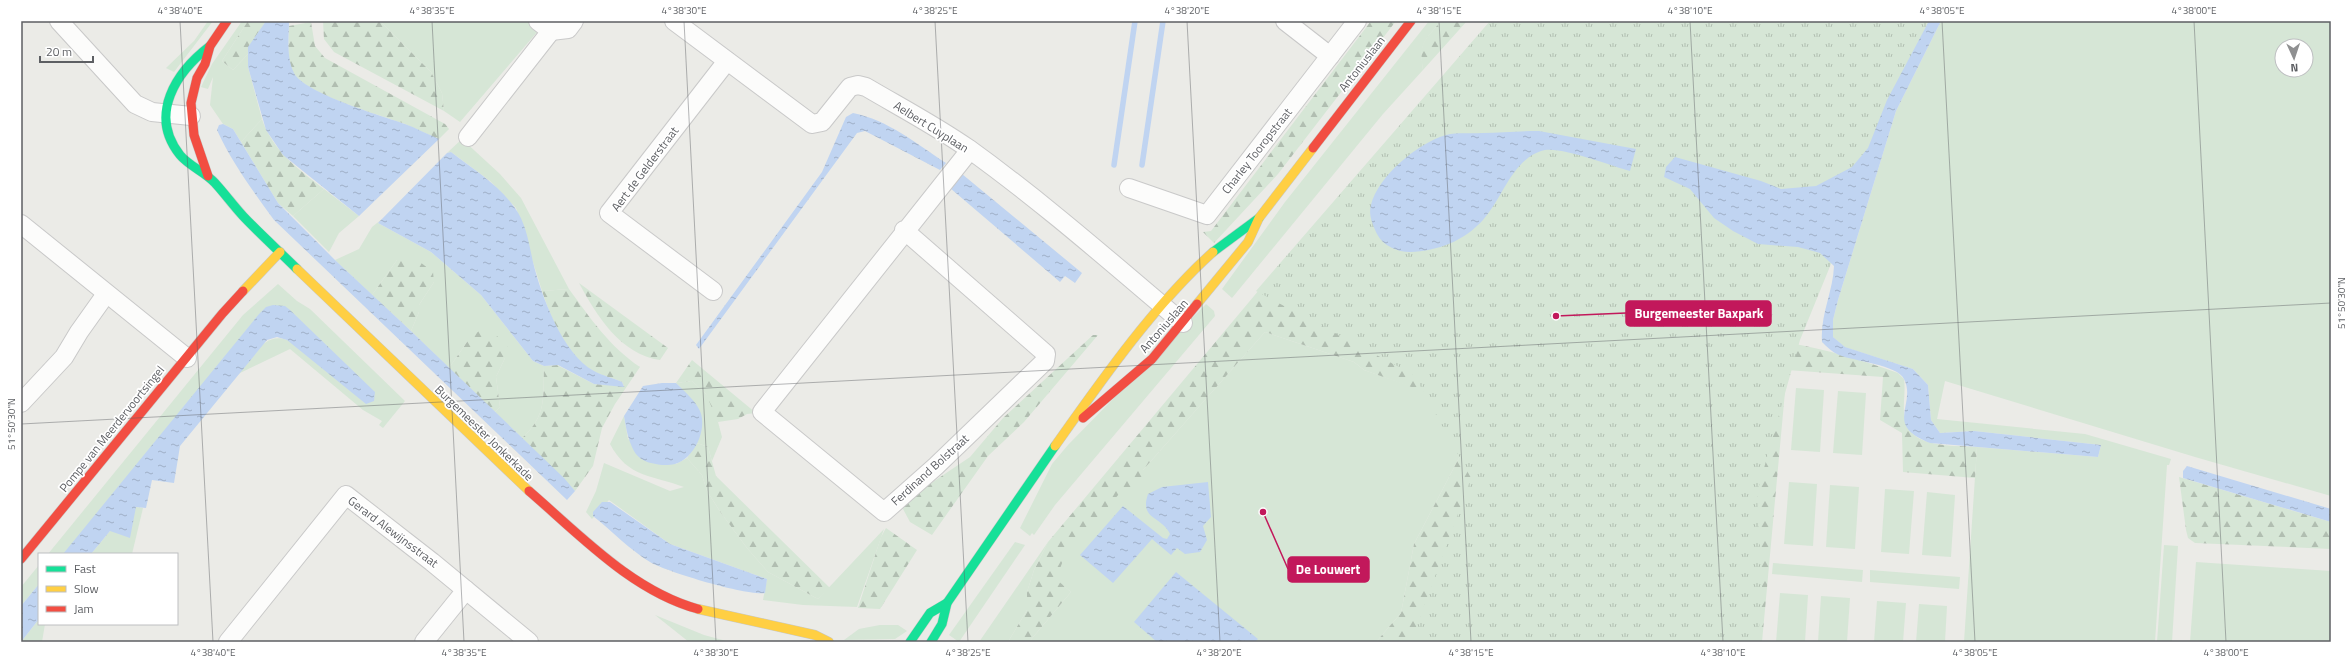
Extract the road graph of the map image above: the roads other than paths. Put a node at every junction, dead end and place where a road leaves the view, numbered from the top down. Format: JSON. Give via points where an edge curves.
{"nodes":[{"id":1,"x":60,"y":21,"type":"edge"},
{"id":2,"x":227,"y":21,"type":"edge"},
{"id":3,"x":574,"y":21,"type":"edge"},
{"id":4,"x":674,"y":21,"type":"edge"},
{"id":5,"x":1285,"y":21,"type":"edge"},
{"id":6,"x":1357,"y":21,"type":"edge"},
{"id":7,"x":1411,"y":21,"type":"edge"},
{"id":8,"x":544,"y":26,"type":"edge"},
{"id":9,"x":210,"y":46,"type":"junction"},
{"id":10,"x":1330,"y":56,"type":"junction"},
{"id":11,"x":727,"y":61,"type":"junction"},
{"id":12,"x":165,"y":115,"type":"junction"},
{"id":13,"x":190,"y":116,"type":"junction"},
{"id":14,"x":468,"y":137,"type":"dead end"},
{"id":15,"x":970,"y":150,"type":"junction"},
{"id":16,"x":208,"y":176,"type":"junction"},
{"id":17,"x":1129,"y":188,"type":"dead end"},
{"id":18,"x":1259,"y":218,"type":"junction"},
{"id":19,"x":21,"y":224,"type":"edge"},
{"id":20,"x":904,"y":230,"type":"junction"},
{"id":21,"x":280,"y":252,"type":"junction"},
{"id":22,"x":238,"y":282,"type":"dead end"},
{"id":23,"x":713,"y":292,"type":"dead end"},
{"id":24,"x":106,"y":294,"type":"junction"},
{"id":25,"x":1162,"y":306,"type":"junction"},
{"id":26,"x":222,"y":314,"type":"junction"},
{"id":27,"x":1183,"y":323,"type":"junction"},
{"id":28,"x":186,"y":358,"type":"junction"},
{"id":29,"x":21,"y":403,"type":"edge"},
{"id":30,"x":1066,"y":430,"type":"junction"},
{"id":31,"x":21,"y":560,"type":"edge"},
{"id":32,"x":466,"y":590,"type":"junction"},
{"id":33,"x":947,"y":603,"type":"junction"},
{"id":34,"x":793,"y":630,"type":"junction"},
{"id":35,"x":228,"y":642,"type":"edge"},
{"id":36,"x":424,"y":642,"type":"edge"},
{"id":37,"x":529,"y":642,"type":"edge"},
{"id":38,"x":802,"y":642,"type":"edge"},
{"id":39,"x":829,"y":642,"type":"edge"},
{"id":40,"x":910,"y":642,"type":"edge"},
{"id":41,"x":931,"y":642,"type":"edge"}],
"edges":[{"from":1,"to":12,"type":"street","via":[[135,104]]},
{"from":2,"to":9,"type":"main road","name":"Burgemeester Jonkerkade"},
{"from":3,"to":8,"type":"street","via":[[568,29]]},
{"from":4,"to":11,"type":"street","name":"Aelbert Cuyplaan"},
{"from":5,"to":10,"type":"street"},
{"from":6,"to":10,"type":"street","name":"Charley Tooropstraat"},
{"from":7,"to":18,"type":"main road","name":"Antoniuslaan"},
{"from":8,"to":14,"type":"street"},
{"from":9,"to":12,"type":"main road","name":"Burgemeester Jonkerkade","via":[[195,56],[183,69],[167,97]]},
{"from":9,"to":13,"type":"main road","name":"Burgemeester Jonkerkade","via":[[193,92]]},
{"from":10,"to":17,"type":"street","name":"Charley Tooropstraat","via":[[1207,215]]},
{"from":11,"to":15,"type":"street","name":"Aelbert Cuyplaan","via":[[812,124],[822,122],[850,87],[858,85],[866,87],[937,128]]},
{"from":11,"to":23,"type":"street","name":"Aert de Gelderstraat","via":[[610,213]]},
{"from":12,"to":13,"type":"street"},
{"from":12,"to":16,"type":"main road","name":"Burgemeester Jonkerkade","via":[[167,130],[178,153]]},
{"from":13,"to":16,"type":"main road","name":"Burgemeester Jonkerkade"},
{"from":15,"to":20,"type":"street","name":"Ferdinand Bolstraat"},
{"from":15,"to":25,"type":"street","name":"Aelbert Cuyplaan"},
{"from":16,"to":21,"type":"main road","name":"Burgemeester Jonkerkade","via":[[267,245]]},
{"from":18,"to":25,"type":"main road","name":"Antoniuslaan","via":[[1238,229]]},
{"from":18,"to":27,"type":"main road","name":"Antoniuslaan","via":[[1248,242]]},
{"from":19,"to":24,"type":"street"},
{"from":20,"to":20,"type":"street","name":"Ferdinand Bolstraat","via":[[762,412],[884,512],[936,466],[1045,361],[1046,354]]},
{"from":21,"to":26,"type":"main road","name":"Pompe van Meerdervoortsingel"},
{"from":21,"to":34,"type":"main road","name":"Burgemeester Jonkerkade","via":[[509,474],[611,561],[647,586],[685,605],[722,616],[760,621]]},
{"from":22,"to":26,"type":"main road","name":"Pompe van Meerdervoortsingel","via":[[229,295]]},
{"from":24,"to":28,"type":"street"},
{"from":24,"to":29,"type":"street","via":[[64,357]]},
{"from":25,"to":27,"type":"street","name":"Aelbert Cuyplaan"},
{"from":25,"to":30,"type":"main road","name":"Antoniuslaan"},
{"from":26,"to":28,"type":"main road","name":"Pompe van Meerdervoortsingel"},
{"from":27,"to":30,"type":"main road","name":"Antoniuslaan","via":[[1152,359],[1105,401]]},
{"from":28,"to":31,"type":"main road","name":"Pompe van Meerdervoortsingel"},
{"from":30,"to":33,"type":"main road","name":"Antoniuslaan"},
{"from":32,"to":35,"type":"street","name":"Gerard Alewijnsstraat","via":[[346,495]]},
{"from":32,"to":36,"type":"street"},
{"from":32,"to":37,"type":"street","name":"Gerard Alewijnsstraat"},
{"from":33,"to":40,"type":"main road","name":"Antoniuslaan","via":[[930,613]]},
{"from":33,"to":41,"type":"main road","name":"Antoniuslaan","via":[[942,624]]},
{"from":34,"to":38,"type":"main road"},
{"from":34,"to":39,"type":"main road","name":"Burgemeester Jonkerkade","via":[[815,635]]}]}
